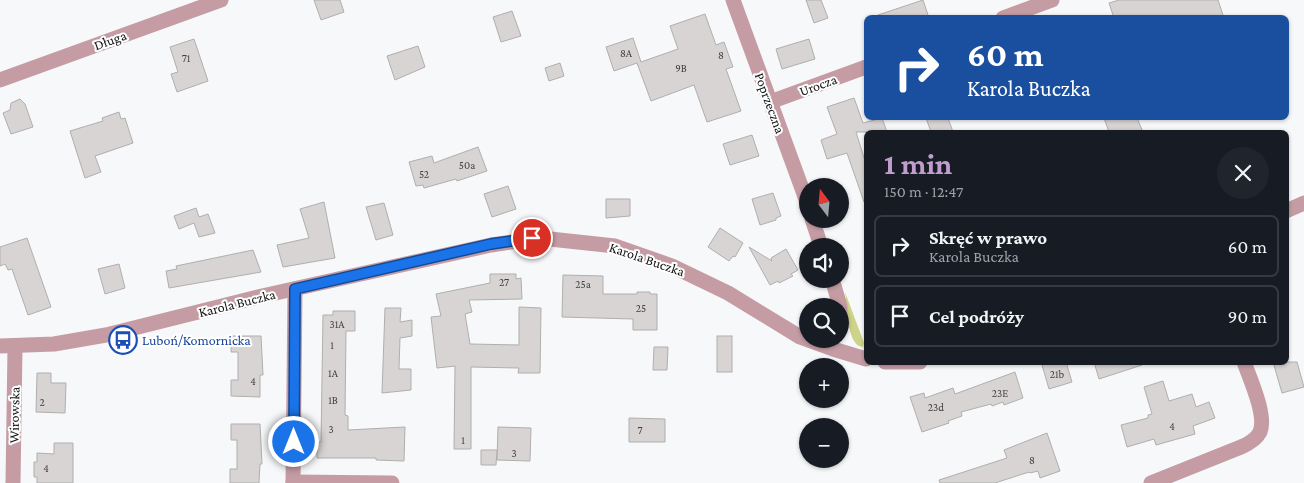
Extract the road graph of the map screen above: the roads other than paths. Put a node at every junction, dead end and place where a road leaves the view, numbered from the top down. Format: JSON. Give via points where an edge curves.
{"nodes":[{"id":1,"x":220,"y":0,"type":"edge"},
{"id":2,"x":733,"y":0,"type":"edge"},
{"id":3,"x":1052,"y":0,"type":"edge"},
{"id":4,"x":1011,"y":15,"type":"edge"},
{"id":5,"x":864,"y":68,"type":"edge"},
{"id":6,"x":0,"y":80,"type":"edge"},
{"id":7,"x":770,"y":102,"type":"junction"},
{"id":8,"x":799,"y":181,"type":"edge"},
{"id":9,"x":1304,"y":203,"type":"edge"},
{"id":10,"x":1289,"y":210,"type":"edge"},
{"id":11,"x":295,"y":289,"type":"junction"},
{"id":12,"x":799,"y":336,"type":"edge"},
{"id":13,"x":8,"y":346,"type":"edge"},
{"id":14,"x":843,"y":348,"type":"edge"},
{"id":15,"x":864,"y":358,"type":"edge"},
{"id":16,"x":1245,"y":365,"type":"edge"},
{"id":17,"x":293,"y":482,"type":"edge"},
{"id":18,"x":13,"y":483,"type":"edge"},
{"id":19,"x":392,"y":483,"type":"edge"},
{"id":20,"x":1151,"y":483,"type":"edge"}],
"edges":[{"from":1,"to":6,"type":"street","name":"Długa"},
{"from":2,"to":7,"type":"street","name":"Poprzeczna"},
{"from":3,"to":4,"type":"street"},
{"from":5,"to":7,"type":"street","name":"Urocza"},
{"from":7,"to":8,"type":"street","name":"Poprzeczna"},
{"from":9,"to":10,"type":"street"},
{"from":11,"to":12,"type":"street","name":"Karola Buczka","via":[[512,241],[550,239],[585,242],[631,251],[690,273]]},
{"from":11,"to":13,"type":"street","name":"Karola Buczka","via":[[114,334],[62,343]]},
{"from":11,"to":17,"type":"street"},
{"from":13,"to":18,"type":"street","name":"Wirowska"},
{"from":14,"to":15,"type":"street","name":"Karola Buczka"},
{"from":16,"to":20,"type":"street","via":[[1262,416],[1260,434],[1241,447]]},
{"from":17,"to":19,"type":"street"}]}
